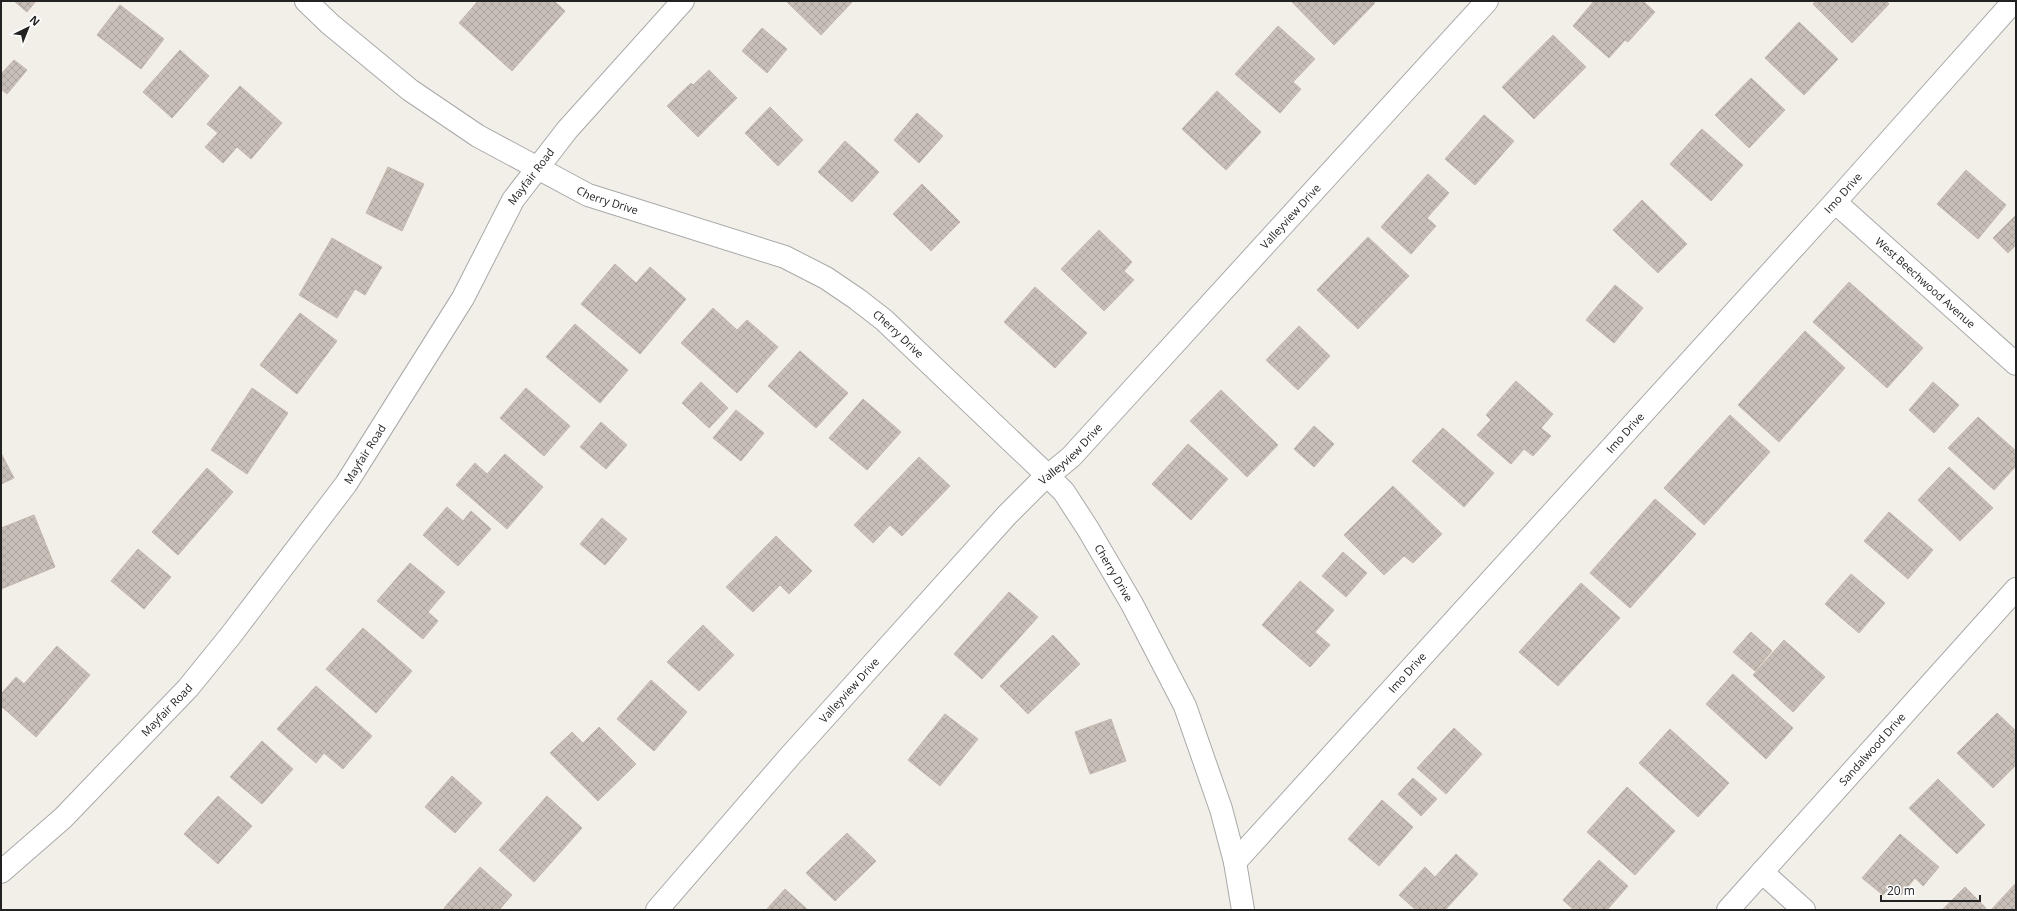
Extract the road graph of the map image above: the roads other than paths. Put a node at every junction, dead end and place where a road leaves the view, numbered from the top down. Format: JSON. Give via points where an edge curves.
{"nodes":[{"id":1,"x":306,"y":1,"type":"edge"},
{"id":2,"x":683,"y":1,"type":"edge"},
{"id":3,"x":1487,"y":1,"type":"edge"},
{"id":4,"x":2014,"y":1,"type":"edge"},
{"id":5,"x":537,"y":168,"type":"junction"},
{"id":6,"x":1835,"y":202,"type":"junction"},
{"id":7,"x":2016,"y":364,"type":"edge"},
{"id":8,"x":1048,"y":476,"type":"junction"},
{"id":9,"x":2016,"y":589,"type":"edge"},
{"id":10,"x":1235,"y":862,"type":"junction"},
{"id":11,"x":1,"y":872,"type":"edge"},
{"id":12,"x":1762,"y":872,"type":"junction"},
{"id":13,"x":1246,"y":907,"type":"edge"},
{"id":14,"x":656,"y":910,"type":"edge"},
{"id":15,"x":1728,"y":910,"type":"edge"},
{"id":16,"x":1804,"y":910,"type":"edge"}],
"edges":[{"from":1,"to":5,"type":"street","name":"Cherry Drive","via":[[410,90],[478,136]]},
{"from":2,"to":5,"type":"street","name":"Mayfair Road","via":[[567,130]]},
{"from":3,"to":8,"type":"street","name":"Valleyview Drive","via":[[1076,451]]},
{"from":4,"to":6,"type":"street","name":"Imo Drive"},
{"from":5,"to":8,"type":"street","name":"Cherry Drive","via":[[588,195],[785,257],[826,278],[884,320]]},
{"from":5,"to":11,"type":"street","name":"Mayfair Road","via":[[513,200],[463,298],[346,484],[188,688],[63,818]]},
{"from":6,"to":7,"type":"street","name":"West Beechwood Avenue"},
{"from":6,"to":10,"type":"street","name":"Imo Drive"},
{"from":8,"to":10,"type":"street","name":"Cherry Drive","via":[[1064,492],[1088,529],[1132,604],[1185,706],[1221,809]]},
{"from":8,"to":14,"type":"street","name":"Valleyview Drive","via":[[1007,515],[811,732]]},
{"from":9,"to":12,"type":"street","name":"Sandalwood Drive"},
{"from":10,"to":13,"type":"street","name":"Cherry Drive"},
{"from":12,"to":15,"type":"street","name":"Sandalwood Drive"},
{"from":12,"to":16,"type":"street"}]}
